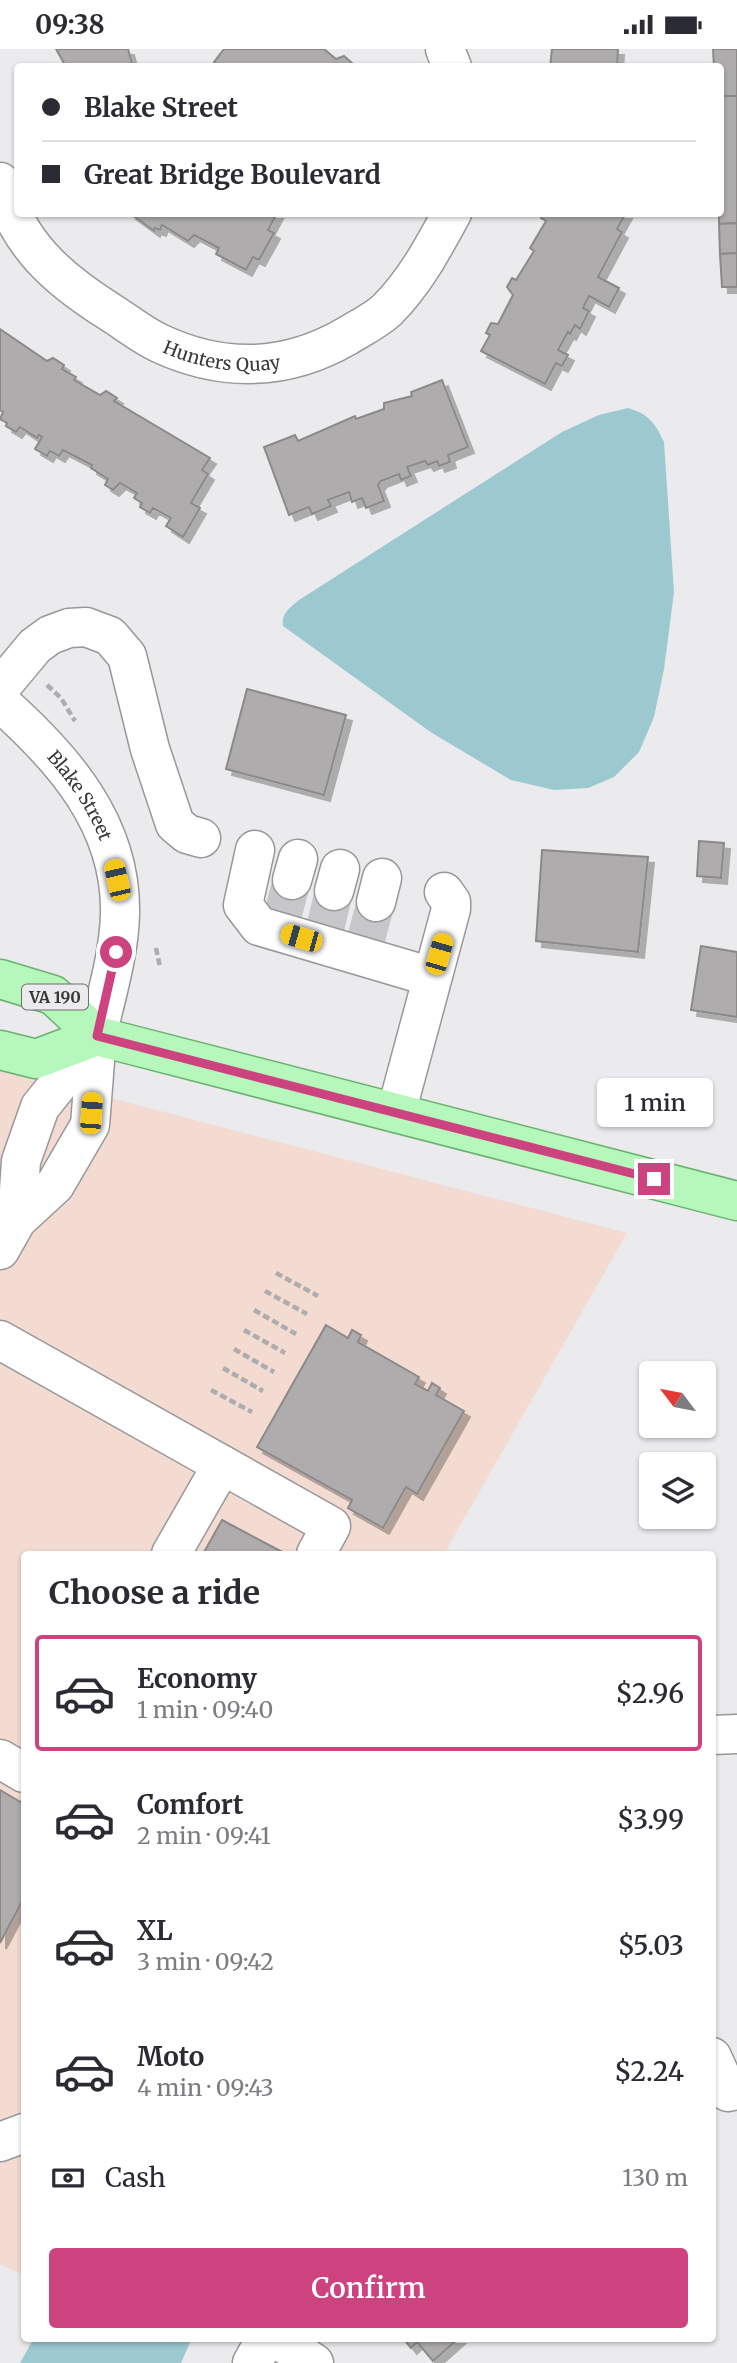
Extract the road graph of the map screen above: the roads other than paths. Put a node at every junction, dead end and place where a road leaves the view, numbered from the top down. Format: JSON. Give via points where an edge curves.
{"nodes":[{"id":1,"x":0,"y":182,"type":"edge"},
{"id":2,"x":14,"y":215,"type":"edge"},
{"id":3,"x":15,"y":217,"type":"edge"},
{"id":4,"x":450,"y":217,"type":"edge"},
{"id":5,"x":0,"y":688,"type":"edge"},
{"id":6,"x":0,"y":702,"type":"edge"},
{"id":7,"x":201,"y":838,"type":"dead end"},
{"id":8,"x":255,"y":850,"type":"dead end"},
{"id":9,"x":444,"y":892,"type":"dead end"},
{"id":10,"x":432,"y":977,"type":"junction"},
{"id":11,"x":0,"y":979,"type":"edge"},
{"id":12,"x":97,"y":1036,"type":"junction"},
{"id":13,"x":0,"y":1051,"type":"edge"},
{"id":14,"x":396,"y":1113,"type":"junction"},
{"id":15,"x":737,"y":1201,"type":"edge"},
{"id":16,"x":9,"y":1235,"type":"edge"},
{"id":17,"x":0,"y":1340,"type":"edge"},
{"id":18,"x":222,"y":1465,"type":"junction"},
{"id":19,"x":173,"y":1551,"type":"edge"},
{"id":20,"x":318,"y":1551,"type":"edge"},
{"id":21,"x":737,"y":1734,"type":"edge"},
{"id":22,"x":716,"y":1735,"type":"edge"},
{"id":23,"x":0,"y":1759,"type":"edge"},
{"id":24,"x":21,"y":1771,"type":"edge"},
{"id":25,"x":716,"y":2066,"type":"edge"},
{"id":26,"x":737,"y":2090,"type":"edge"},
{"id":27,"x":21,"y":2134,"type":"edge"},
{"id":28,"x":0,"y":2142,"type":"edge"},
{"id":29,"x":264,"y":2342,"type":"edge"},
{"id":30,"x":281,"y":2342,"type":"edge"},
{"id":31,"x":252,"y":2363,"type":"edge"},
{"id":32,"x":314,"y":2363,"type":"edge"}],
"edges":[{"from":1,"to":2,"type":"street","name":"Hunters Quay"},
{"from":3,"to":4,"type":"street","name":"Hunters Quay","via":[[41,260],[89,299],[158,342],[212,361],[270,366],[303,358],[386,311],[416,276]]},
{"from":5,"to":7,"type":"street","via":[[50,635],[86,627],[110,636],[127,656],[175,824]]},
{"from":6,"to":12,"type":"street","name":"Blake Street","via":[[75,778],[92,804],[111,854],[120,913]]},
{"from":8,"to":10,"type":"street","via":[[243,905],[259,926],[281,925],[364,948]]},
{"from":9,"to":10,"type":"street","via":[[451,909]]},
{"from":10,"to":14,"type":"street"},
{"from":11,"to":12,"type":"main road","number":"VA 190","via":[[53,995]]},
{"from":12,"to":13,"type":"main road","via":[[36,1059]]},
{"from":12,"to":14,"type":"main road","number":"VA 190"},
{"from":12,"to":16,"type":"street","via":[[40,1107],[21,1161]]},
{"from":12,"to":16,"type":"street","name":"Blake Street","via":[[90,1125],[55,1185]]},
{"from":14,"to":15,"type":"main road","number":"VA 190"},
{"from":17,"to":18,"type":"street"},
{"from":18,"to":19,"type":"street"},
{"from":18,"to":20,"type":"street","via":[[331,1526]]},
{"from":21,"to":22,"type":"street"},
{"from":23,"to":24,"type":"street"},
{"from":25,"to":26,"type":"street","via":[[728,2092]]},
{"from":27,"to":28,"type":"street"},
{"from":29,"to":31,"type":"street"},
{"from":30,"to":32,"type":"street"}]}
